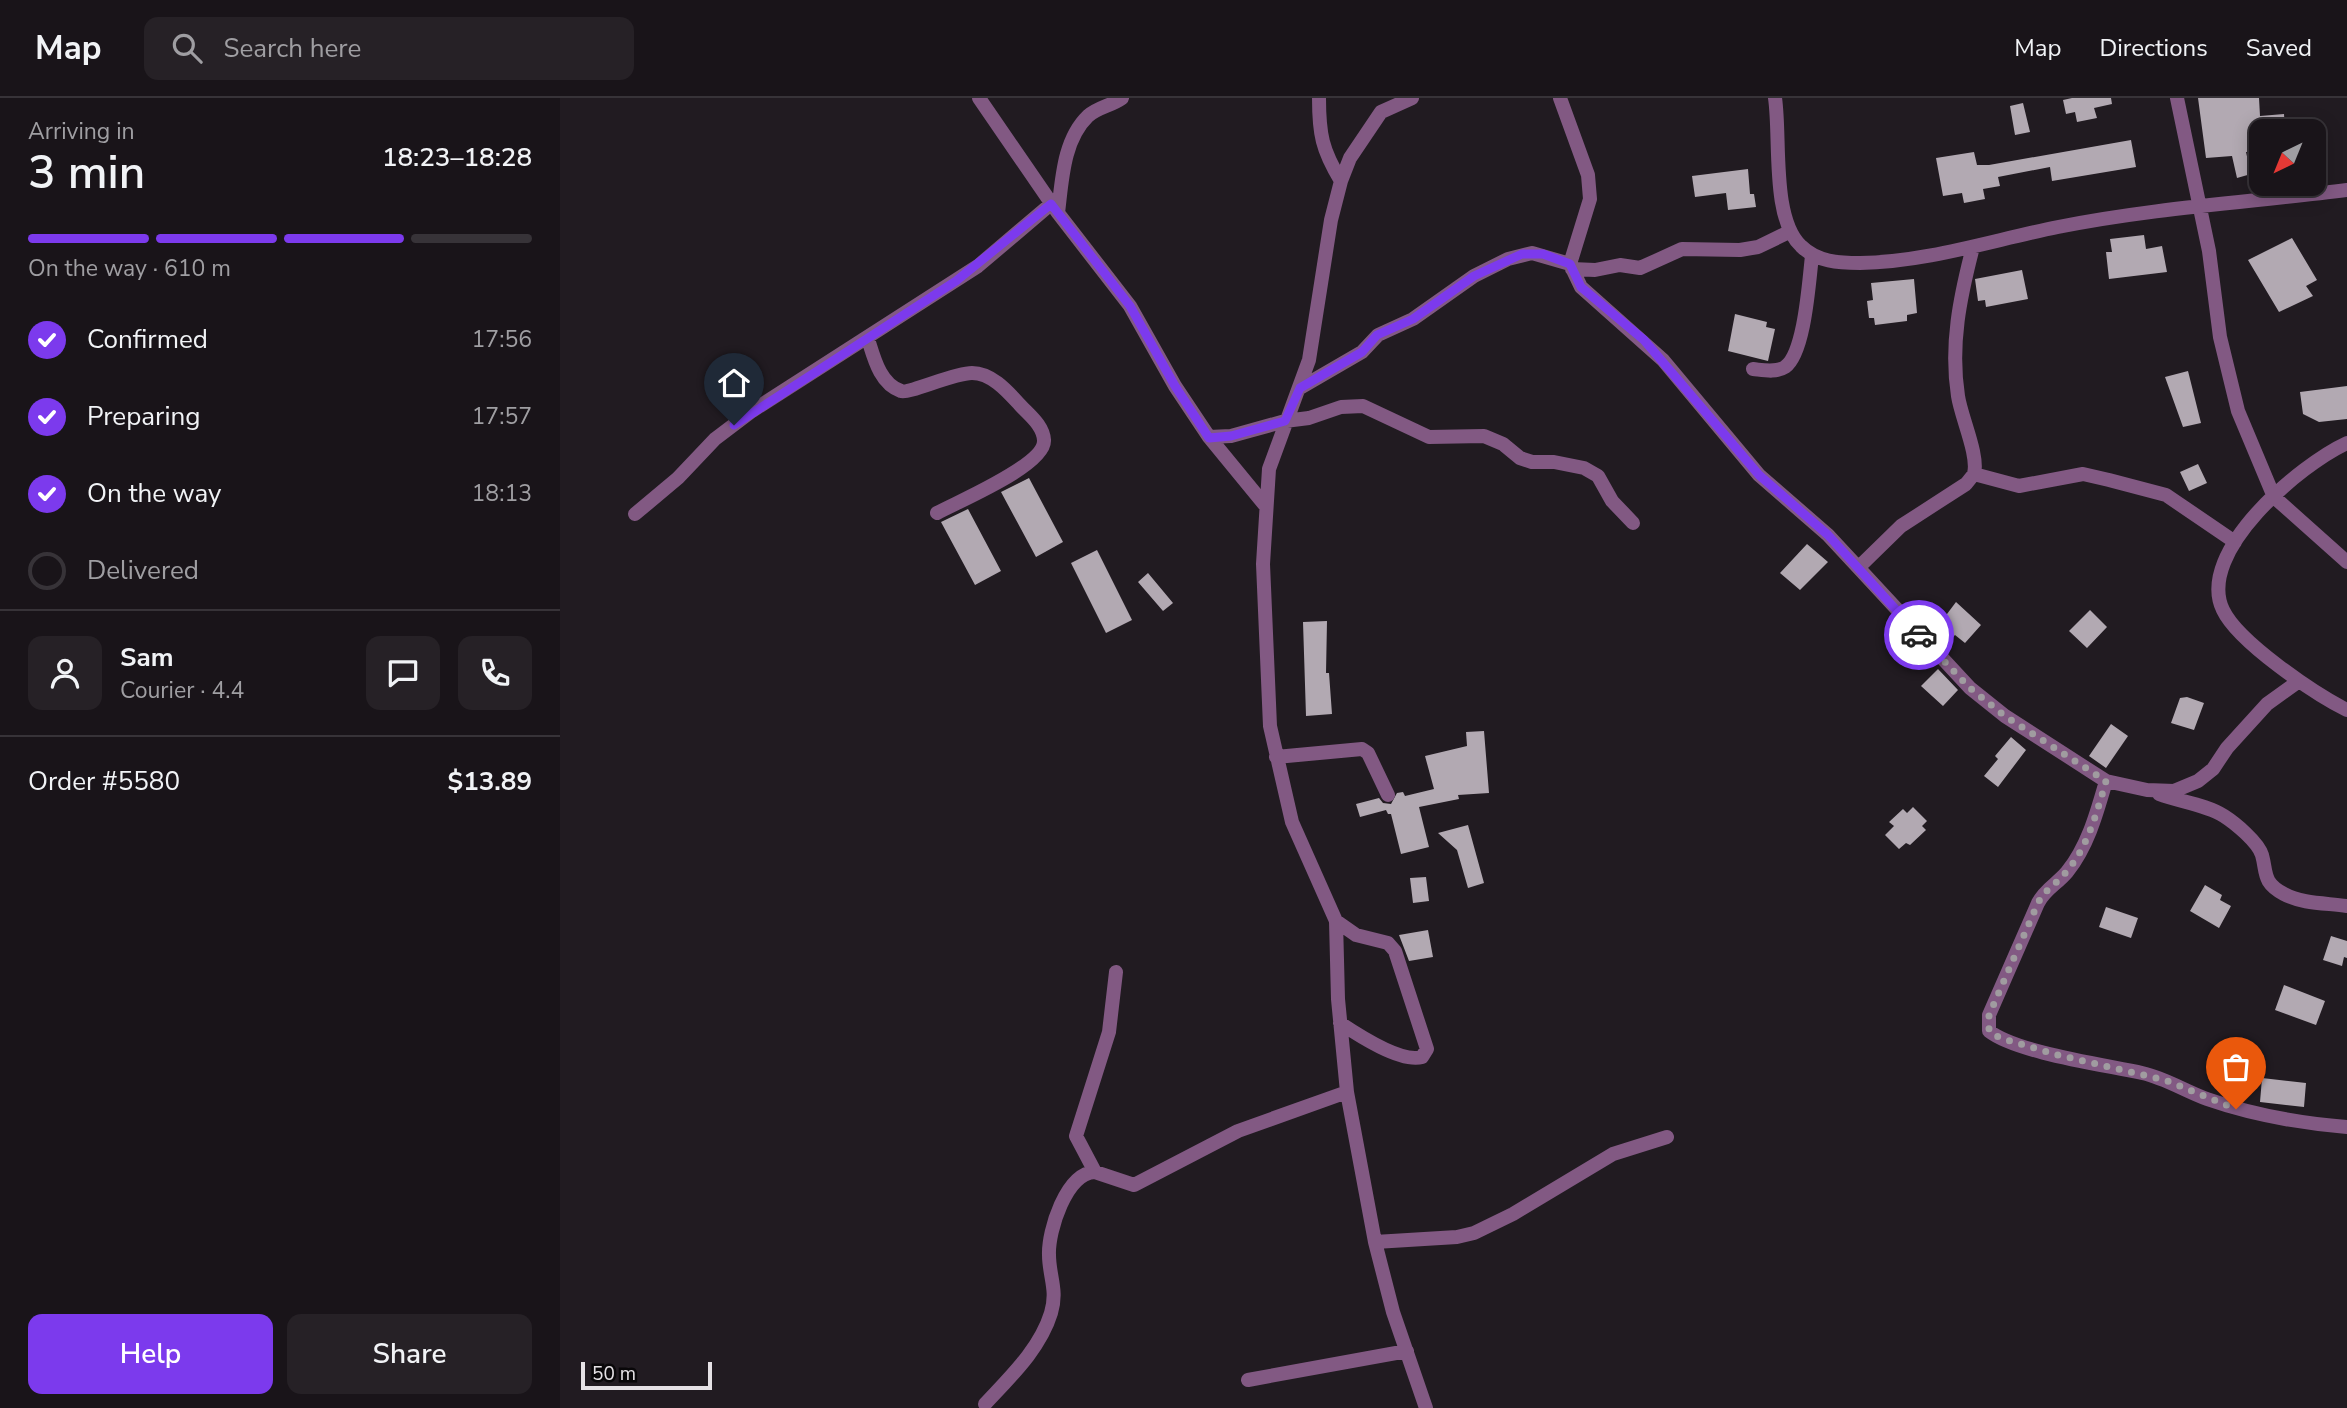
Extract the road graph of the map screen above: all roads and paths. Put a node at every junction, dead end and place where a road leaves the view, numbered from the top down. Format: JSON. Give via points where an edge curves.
{"nodes":[{"id":1,"x":979,"y":98,"type":"edge"},
{"id":2,"x":1122,"y":98,"type":"edge"},
{"id":3,"x":1319,"y":98,"type":"edge"},
{"id":4,"x":1412,"y":98,"type":"edge"},
{"id":5,"x":1560,"y":98,"type":"edge"},
{"id":6,"x":1775,"y":98,"type":"edge"},
{"id":7,"x":2177,"y":98,"type":"edge"},
{"id":8,"x":1341,"y":181,"type":"junction"},
{"id":9,"x":2347,"y":190,"type":"edge"},
{"id":10,"x":2199,"y":207,"type":"junction"},
{"id":11,"x":1054,"y":209,"type":"junction"},
{"id":12,"x":1789,"y":232,"type":"junction"},
{"id":13,"x":1973,"y":247,"type":"junction"},
{"id":14,"x":1812,"y":256,"type":"junction"},
{"id":15,"x":1571,"y":267,"type":"junction"},
{"id":16,"x":868,"y":339,"type":"junction"},
{"id":17,"x":1753,"y":369,"type":"dead end"},
{"id":18,"x":1300,"y":388,"type":"junction"},
{"id":19,"x":1285,"y":421,"type":"junction"},
{"id":20,"x":1209,"y":438,"type":"junction"},
{"id":21,"x":2347,"y":443,"type":"edge"},
{"id":22,"x":1975,"y":474,"type":"junction"},
{"id":23,"x":2274,"y":497,"type":"junction"},
{"id":24,"x":1265,"y":504,"type":"junction"},
{"id":25,"x":937,"y":513,"type":"dead end"},
{"id":26,"x":635,"y":514,"type":"dead end"},
{"id":27,"x":1633,"y":523,"type":"dead end"},
{"id":28,"x":2235,"y":542,"type":"junction"},
{"id":29,"x":2347,"y":562,"type":"edge"},
{"id":30,"x":1859,"y":567,"type":"junction"},
{"id":31,"x":2299,"y":681,"type":"junction"},
{"id":32,"x":2347,"y":710,"type":"edge"},
{"id":33,"x":1276,"y":757,"type":"junction"},
{"id":34,"x":2106,"y":781,"type":"junction"},
{"id":35,"x":2147,"y":790,"type":"junction"},
{"id":36,"x":1388,"y":795,"type":"dead end"},
{"id":37,"x":2347,"y":906,"type":"edge"},
{"id":38,"x":1336,"y":921,"type":"junction"},
{"id":39,"x":1116,"y":972,"type":"dead end"},
{"id":40,"x":1340,"y":1023,"type":"junction"},
{"id":41,"x":1347,"y":1092,"type":"junction"},
{"id":42,"x":2347,"y":1127,"type":"edge"},
{"id":43,"x":1667,"y":1136,"type":"dead end"},
{"id":44,"x":1095,"y":1172,"type":"junction"},
{"id":45,"x":1375,"y":1242,"type":"junction"},
{"id":46,"x":1407,"y":1351,"type":"junction"},
{"id":47,"x":1248,"y":1380,"type":"dead end"},
{"id":48,"x":985,"y":1404,"type":"dead end"},
{"id":49,"x":1426,"y":1408,"type":"edge"}],
"edges":[{"from":1,"to":11,"type":"street"},
{"from":2,"to":11,"type":"street","via":[[1098,109],[1079,128]]},
{"from":3,"to":8,"type":"street","via":[[1319,132]]},
{"from":4,"to":8,"type":"street","via":[[1381,113],[1350,158]]},
{"from":5,"to":15,"type":"street","via":[[1588,175],[1590,199]]},
{"from":6,"to":12,"type":"street","via":[[1782,206]]},
{"from":7,"to":10,"type":"street"},
{"from":8,"to":18,"type":"street"},
{"from":9,"to":10,"type":"street"},
{"from":10,"to":13,"type":"street","via":[[2060,227]]},
{"from":10,"to":23,"type":"street","via":[[2220,337],[2238,411]]},
{"from":11,"to":16,"type":"street"},
{"from":11,"to":20,"type":"street","via":[[1130,306]]},
{"from":12,"to":14,"type":"street"},
{"from":12,"to":15,"type":"street","via":[[1740,250],[1682,249],[1640,268]]},
{"from":13,"to":14,"type":"street","via":[[1862,263]]},
{"from":13,"to":22,"type":"street","via":[[1955,335],[1958,394]]},
{"from":14,"to":17,"type":"street","via":[[1803,321],[1790,362],[1771,371]]},
{"from":15,"to":18,"type":"street","via":[[1532,253],[1508,259],[1474,276],[1413,319],[1377,335],[1362,352]]},
{"from":15,"to":30,"type":"street","via":[[1581,287],[1663,360],[1759,475]]},
{"from":16,"to":25,"type":"street","via":[[877,369],[900,391],[911,393],[949,376],[975,373],[993,379],[1038,424],[1045,440],[1040,456],[1018,472]]},
{"from":16,"to":26,"type":"street","via":[[752,411]]},
{"from":18,"to":19,"type":"street"},
{"from":19,"to":20,"type":"street"},
{"from":19,"to":24,"type":"street","via":[[1269,469]]},
{"from":19,"to":27,"type":"street","via":[[1363,406],[1429,438],[1485,436],[1520,458],[1584,468],[1598,477]]},
{"from":20,"to":24,"type":"street"},
{"from":21,"to":23,"type":"street"},
{"from":22,"to":28,"type":"street","via":[[2019,486],[2082,474],[2109,480],[2166,495]]},
{"from":22,"to":30,"type":"street","via":[[1901,526]]},
{"from":23,"to":28,"type":"street"},
{"from":23,"to":29,"type":"street"},
{"from":24,"to":33,"type":"street","via":[[1267,691]]},
{"from":28,"to":31,"type":"street","via":[[2218,582],[2223,610],[2233,625]]},
{"from":30,"to":34,"type":"street","via":[[1970,688]]},
{"from":31,"to":32,"type":"street"},
{"from":31,"to":35,"type":"street","via":[[2267,704],[2198,781],[2174,791]]},
{"from":33,"to":36,"type":"street","via":[[1362,749]]},
{"from":33,"to":38,"type":"street","via":[[1292,822]]},
{"from":34,"to":35,"type":"street"},
{"from":34,"to":42,"type":"street","via":[[2094,821],[2073,863],[2038,903],[1989,1015],[1989,1031],[2058,1055],[2165,1080],[2261,1117]]},
{"from":35,"to":37,"type":"street","via":[[2227,818],[2257,846],[2263,871],[2283,894]]},
{"from":38,"to":40,"type":"street"},
{"from":38,"to":40,"type":"street","via":[[1356,935],[1392,946],[1427,1049],[1422,1057],[1412,1058],[1372,1043]]},
{"from":39,"to":44,"type":"street","via":[[1109,1032],[1076,1136]]},
{"from":40,"to":41,"type":"street"},
{"from":41,"to":44,"type":"street","via":[[1238,1131],[1134,1185]]},
{"from":41,"to":45,"type":"street"},
{"from":43,"to":45,"type":"street","via":[[1613,1154],[1474,1233]]},
{"from":44,"to":48,"type":"street","via":[[1076,1180],[1061,1205],[1048,1255],[1054,1298],[1046,1324],[1019,1368]]},
{"from":45,"to":46,"type":"street"},
{"from":46,"to":47,"type":"street"},
{"from":46,"to":49,"type":"street"}]}
